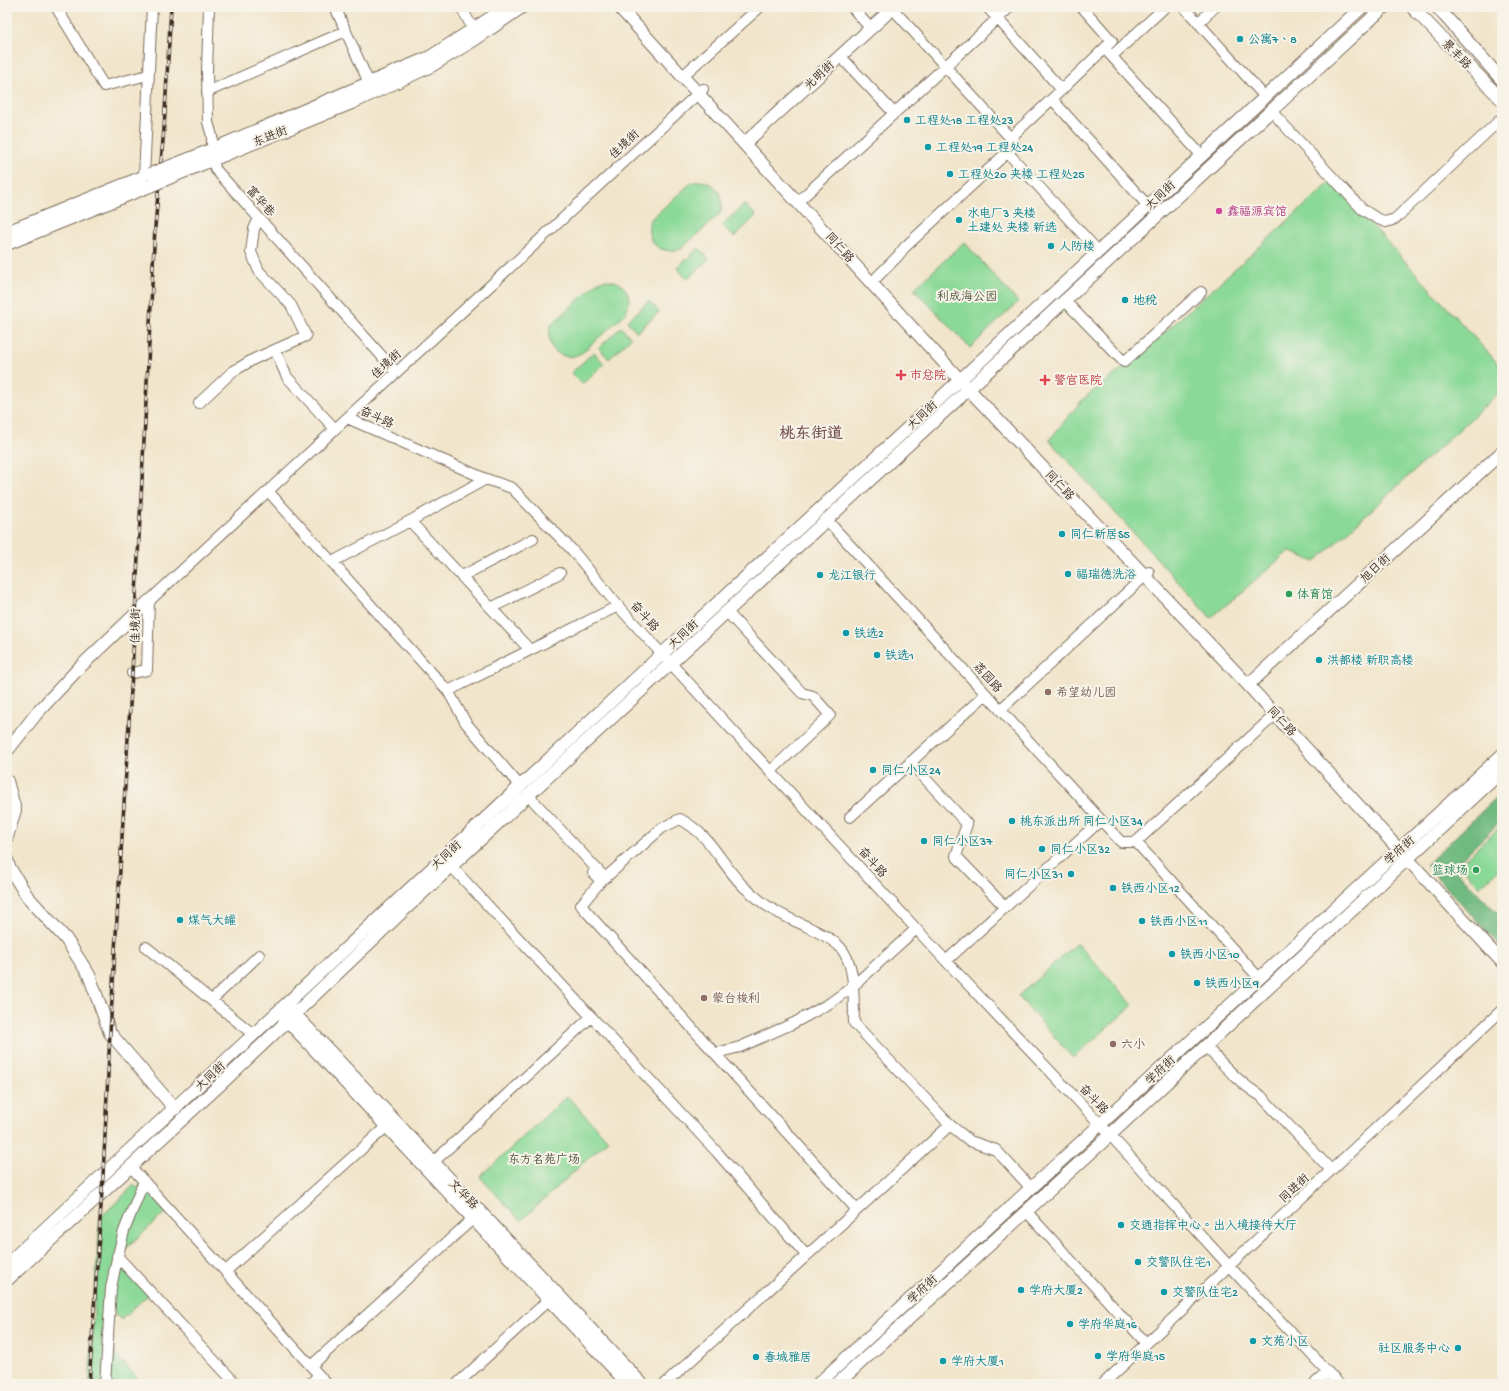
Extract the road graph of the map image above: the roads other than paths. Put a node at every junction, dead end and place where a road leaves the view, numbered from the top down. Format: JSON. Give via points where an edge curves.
{"nodes":[{"id":1,"x":56,"y":7,"type":"edge"},
{"id":2,"x":152,"y":7,"type":"edge"},
{"id":3,"x":209,"y":7,"type":"edge"},
{"id":4,"x":335,"y":7,"type":"edge"},
{"id":5,"x":460,"y":7,"type":"edge"},
{"id":6,"x":507,"y":7,"type":"edge"},
{"id":7,"x":522,"y":7,"type":"edge"},
{"id":8,"x":619,"y":7,"type":"edge"},
{"id":9,"x":627,"y":7,"type":"edge"},
{"id":10,"x":760,"y":7,"type":"edge"},
{"id":11,"x":852,"y":7,"type":"edge"},
{"id":12,"x":987,"y":7,"type":"edge"},
{"id":13,"x":1010,"y":7,"type":"edge"},
{"id":14,"x":1082,"y":7,"type":"edge"},
{"id":15,"x":1165,"y":7,"type":"edge"},
{"id":16,"x":1184,"y":7,"type":"edge"},
{"id":17,"x":1215,"y":7,"type":"edge"},
{"id":18,"x":1362,"y":7,"type":"edge"},
{"id":19,"x":1384,"y":7,"type":"edge"},
{"id":20,"x":1412,"y":7,"type":"edge"},
{"id":21,"x":1437,"y":7,"type":"edge"},
{"id":22,"x":893,"y":8,"type":"edge"},
{"id":23,"x":998,"y":18,"type":"junction"},
{"id":24,"x":1198,"y":23,"type":"junction"},
{"id":25,"x":870,"y":28,"type":"junction"},
{"id":26,"x":473,"y":29,"type":"junction"},
{"id":27,"x":346,"y":30,"type":"junction"},
{"id":28,"x":1108,"y":53,"type":"junction"},
{"id":29,"x":840,"y":56,"type":"junction"},
{"id":30,"x":946,"y":66,"type":"junction"},
{"id":31,"x":687,"y":72,"type":"junction"},
{"id":32,"x":148,"y":75,"type":"junction"},
{"id":33,"x":1502,"y":80,"type":"edge"},
{"id":34,"x":369,"y":83,"type":"junction"},
{"id":35,"x":1062,"y":90,"type":"junction"},
{"id":36,"x":701,"y":91,"type":"junction"},
{"id":37,"x":207,"y":92,"type":"junction"},
{"id":38,"x":1266,"y":97,"type":"junction"},
{"id":39,"x":1052,"y":100,"type":"junction"},
{"id":40,"x":1502,"y":100,"type":"edge"},
{"id":41,"x":1271,"y":111,"type":"junction"},
{"id":42,"x":894,"y":113,"type":"junction"},
{"id":43,"x":1502,"y":118,"type":"edge"},
{"id":44,"x":1010,"y":138,"type":"junction"},
{"id":45,"x":747,"y":141,"type":"junction"},
{"id":46,"x":1008,"y":153,"type":"junction"},
{"id":47,"x":212,"y":155,"type":"junction"},
{"id":48,"x":1202,"y":156,"type":"junction"},
{"id":49,"x":148,"y":179,"type":"junction"},
{"id":50,"x":802,"y":197,"type":"junction"},
{"id":51,"x":1148,"y":206,"type":"junction"},
{"id":52,"x":259,"y":218,"type":"junction"},
{"id":53,"x":7,"y":232,"type":"edge"},
{"id":54,"x":7,"y":244,"type":"edge"},
{"id":55,"x":1098,"y":251,"type":"junction"},
{"id":56,"x":877,"y":277,"type":"junction"},
{"id":57,"x":1201,"y":292,"type":"dead end"},
{"id":58,"x":1064,"y":300,"type":"junction"},
{"id":59,"x":275,"y":350,"type":"junction"},
{"id":60,"x":396,"y":372,"type":"junction"},
{"id":61,"x":967,"y":381,"type":"junction"},
{"id":62,"x":199,"y":403,"type":"dead end"},
{"id":63,"x":347,"y":418,"type":"junction"},
{"id":64,"x":335,"y":429,"type":"junction"},
{"id":65,"x":1502,"y":452,"type":"edge"},
{"id":66,"x":486,"y":479,"type":"junction"},
{"id":67,"x":268,"y":491,"type":"junction"},
{"id":68,"x":826,"y":519,"type":"junction"},
{"id":69,"x":410,"y":521,"type":"junction"},
{"id":70,"x":533,"y":539,"type":"dead end"},
{"id":71,"x":332,"y":562,"type":"junction"},
{"id":72,"x":560,"y":573,"type":"dead end"},
{"id":73,"x":1148,"y":574,"type":"junction"},
{"id":74,"x":462,"y":576,"type":"junction"},
{"id":75,"x":149,"y":601,"type":"junction"},
{"id":76,"x":618,"y":606,"type":"junction"},
{"id":77,"x":491,"y":608,"type":"junction"},
{"id":78,"x":726,"y":612,"type":"junction"},
{"id":79,"x":530,"y":650,"type":"junction"},
{"id":80,"x":662,"y":654,"type":"junction"},
{"id":81,"x":671,"y":663,"type":"junction"},
{"id":82,"x":132,"y":673,"type":"dead end"},
{"id":83,"x":1249,"y":684,"type":"junction"},
{"id":84,"x":448,"y":691,"type":"junction"},
{"id":85,"x":986,"y":694,"type":"junction"},
{"id":86,"x":1000,"y":710,"type":"junction"},
{"id":87,"x":1276,"y":713,"type":"junction"},
{"id":88,"x":7,"y":751,"type":"edge"},
{"id":89,"x":1502,"y":755,"type":"edge"},
{"id":90,"x":910,"y":762,"type":"junction"},
{"id":91,"x":771,"y":771,"type":"junction"},
{"id":92,"x":1502,"y":771,"type":"edge"},
{"id":93,"x":7,"y":781,"type":"edge"},
{"id":94,"x":520,"y":786,"type":"junction"},
{"id":95,"x":527,"y":798,"type":"junction"},
{"id":96,"x":850,"y":817,"type":"dead end"},
{"id":97,"x":1101,"y":820,"type":"junction"},
{"id":98,"x":7,"y":837,"type":"edge"},
{"id":99,"x":1136,"y":842,"type":"junction"},
{"id":100,"x":1406,"y":852,"type":"junction"},
{"id":101,"x":7,"y":860,"type":"edge"},
{"id":102,"x":452,"y":866,"type":"junction"},
{"id":103,"x":1005,"y":908,"type":"junction"},
{"id":104,"x":916,"y":929,"type":"junction"},
{"id":105,"x":146,"y":947,"type":"dead end"},
{"id":106,"x":1502,"y":955,"type":"edge"},
{"id":107,"x":259,"y":956,"type":"dead end"},
{"id":108,"x":946,"y":961,"type":"junction"},
{"id":109,"x":1502,"y":962,"type":"edge"},
{"id":110,"x":1259,"y":978,"type":"junction"},
{"id":111,"x":852,"y":987,"type":"junction"},
{"id":112,"x":212,"y":1000,"type":"junction"},
{"id":113,"x":282,"y":1008,"type":"junction"},
{"id":114,"x":1502,"y":1010,"type":"edge"},
{"id":115,"x":592,"y":1017,"type":"junction"},
{"id":116,"x":291,"y":1018,"type":"junction"},
{"id":117,"x":254,"y":1035,"type":"junction"},
{"id":118,"x":1205,"y":1046,"type":"junction"},
{"id":119,"x":716,"y":1053,"type":"junction"},
{"id":120,"x":175,"y":1109,"type":"junction"},
{"id":121,"x":950,"y":1125,"type":"junction"},
{"id":122,"x":1101,"y":1125,"type":"junction"},
{"id":123,"x":387,"y":1126,"type":"junction"},
{"id":124,"x":1110,"y":1135,"type":"junction"},
{"id":125,"x":430,"y":1165,"type":"junction"},
{"id":126,"x":131,"y":1167,"type":"junction"},
{"id":127,"x":1331,"y":1170,"type":"junction"},
{"id":128,"x":144,"y":1181,"type":"junction"},
{"id":129,"x":1031,"y":1188,"type":"junction"},
{"id":130,"x":857,"y":1210,"type":"junction"},
{"id":131,"x":1026,"y":1211,"type":"junction"},
{"id":132,"x":477,"y":1215,"type":"junction"},
{"id":133,"x":806,"y":1254,"type":"junction"},
{"id":134,"x":117,"y":1256,"type":"junction"},
{"id":135,"x":7,"y":1264,"type":"edge"},
{"id":136,"x":1229,"y":1266,"type":"junction"},
{"id":137,"x":226,"y":1271,"type":"junction"},
{"id":138,"x":7,"y":1280,"type":"edge"},
{"id":139,"x":553,"y":1296,"type":"junction"},
{"id":140,"x":1146,"y":1343,"type":"junction"},
{"id":141,"x":311,"y":1366,"type":"junction"},
{"id":142,"x":1328,"y":1372,"type":"junction"},
{"id":143,"x":319,"y":1375,"type":"junction"},
{"id":144,"x":105,"y":1384,"type":"edge"},
{"id":145,"x":236,"y":1384,"type":"edge"},
{"id":146,"x":310,"y":1384,"type":"edge"},
{"id":147,"x":327,"y":1384,"type":"edge"},
{"id":148,"x":457,"y":1384,"type":"edge"},
{"id":149,"x":628,"y":1384,"type":"edge"},
{"id":150,"x":642,"y":1384,"type":"edge"},
{"id":151,"x":665,"y":1384,"type":"edge"},
{"id":152,"x":818,"y":1384,"type":"edge"},
{"id":153,"x":837,"y":1384,"type":"edge"},
{"id":154,"x":1103,"y":1384,"type":"edge"},
{"id":155,"x":1314,"y":1384,"type":"edge"},
{"id":156,"x":1339,"y":1384,"type":"edge"}],
"edges":[{"from":1,"to":32,"type":"street","via":[[104,86]]},
{"from":2,"to":32,"type":"street"},
{"from":3,"to":37,"type":"street","name":"富华巷"},
{"from":4,"to":27,"type":"street"},
{"from":5,"to":26,"type":"street"},
{"from":6,"to":26,"type":"main road","name":"东进街"},
{"from":7,"to":47,"type":"main road","name":"东进街","via":[[431,66],[354,102]]},
{"from":8,"to":36,"type":"main road","name":"同仁路"},
{"from":9,"to":31,"type":"main road","name":"同仁路"},
{"from":10,"to":31,"type":"street"},
{"from":11,"to":25,"type":"street"},
{"from":12,"to":23,"type":"street"},
{"from":13,"to":23,"type":"street"},
{"from":14,"to":28,"type":"street","via":[[1112,41]]},
{"from":15,"to":28,"type":"street"},
{"from":16,"to":24,"type":"street"},
{"from":17,"to":24,"type":"street"},
{"from":18,"to":38,"type":"main road","name":"大同街"},
{"from":19,"to":41,"type":"main road","name":"大同街"},
{"from":20,"to":40,"type":"main road","name":"景丰路"},
{"from":21,"to":33,"type":"main road","name":"景丰路"},
{"from":22,"to":25,"type":"main road","name":"光明街"},
{"from":22,"to":30,"type":"street"},
{"from":23,"to":30,"type":"street"},
{"from":23,"to":35,"type":"street"},
{"from":24,"to":38,"type":"street"},
{"from":25,"to":29,"type":"main road","name":"光明街"},
{"from":26,"to":34,"type":"main road","name":"东进街","via":[[430,57]]},
{"from":27,"to":34,"type":"street"},
{"from":27,"to":37,"type":"street"},
{"from":28,"to":35,"type":"street"},
{"from":28,"to":48,"type":"street"},
{"from":29,"to":42,"type":"street"},
{"from":29,"to":45,"type":"main road","name":"光明街"},
{"from":30,"to":42,"type":"street"},
{"from":30,"to":44,"type":"street"},
{"from":31,"to":36,"type":"main road","name":"同仁路"},
{"from":32,"to":49,"type":"street"},
{"from":34,"to":47,"type":"main road","name":"东进街"},
{"from":35,"to":39,"type":"street"},
{"from":36,"to":45,"type":"main road","name":"同仁路"},
{"from":36,"to":60,"type":"street","name":"佳境街"},
{"from":37,"to":47,"type":"street","name":"富华巷"},
{"from":38,"to":48,"type":"main road","name":"大同街"},
{"from":39,"to":44,"type":"street"},
{"from":39,"to":51,"type":"street"},
{"from":41,"to":43,"type":"street","via":[[1362,209],[1386,222],[1396,219]]},
{"from":41,"to":58,"type":"main road","name":"大同街"},
{"from":42,"to":50,"type":"street"},
{"from":44,"to":46,"type":"street","via":[[1014,146]]},
{"from":45,"to":50,"type":"main road","name":"同仁路"},
{"from":45,"to":61,"type":"main road","name":"同仁路"},
{"from":46,"to":55,"type":"street"},
{"from":46,"to":56,"type":"street","via":[[904,248]]},
{"from":47,"to":49,"type":"main road","name":"东进街","bridge":true},
{"from":47,"to":52,"type":"street","name":"富华巷","via":[[216,170]]},
{"from":48,"to":51,"type":"main road","name":"大同街"},
{"from":49,"to":53,"type":"main road","name":"东进街"},
{"from":49,"to":54,"type":"main road","name":"东进街"},
{"from":50,"to":56,"type":"main road","name":"同仁路"},
{"from":51,"to":55,"type":"main road","name":"大同街"},
{"from":52,"to":59,"type":"street","via":[[254,229],[251,252],[259,271],[291,305],[306,336]]},
{"from":52,"to":60,"type":"street","name":"富华巷"},
{"from":55,"to":61,"type":"main road","name":"大同街"},
{"from":56,"to":61,"type":"main road","name":"同仁路"},
{"from":57,"to":58,"type":"street","via":[[1124,362]]},
{"from":58,"to":61,"type":"main road","name":"大同街"},
{"from":59,"to":62,"type":"street","via":[[232,372]]},
{"from":59,"to":64,"type":"street","via":[[288,376]]},
{"from":60,"to":63,"type":"street","name":"佳境街"},
{"from":61,"to":68,"type":"main road","name":"大同街"},
{"from":61,"to":73,"type":"main road","name":"同仁路"},
{"from":61,"to":80,"type":"main road","name":"大同街"},
{"from":63,"to":64,"type":"street","name":"佳境街"},
{"from":63,"to":66,"type":"street","name":"奋斗路"},
{"from":64,"to":67,"type":"street","name":"佳境街"},
{"from":65,"to":83,"type":"main road","name":"旭日街"},
{"from":66,"to":69,"type":"street"},
{"from":66,"to":76,"type":"street","name":"奋斗路","via":[[512,488],[574,552]]},
{"from":67,"to":71,"type":"street"},
{"from":67,"to":75,"type":"street","name":"佳境街"},
{"from":68,"to":78,"type":"main road","name":"大同街"},
{"from":68,"to":85,"type":"street","name":"荔园路"},
{"from":69,"to":71,"type":"street"},
{"from":69,"to":74,"type":"street"},
{"from":70,"to":74,"type":"street"},
{"from":71,"to":84,"type":"street"},
{"from":72,"to":77,"type":"street"},
{"from":73,"to":83,"type":"main road","name":"同仁路"},
{"from":73,"to":86,"type":"street"},
{"from":74,"to":77,"type":"street"},
{"from":75,"to":82,"type":"street","name":"佳境街","via":[[148,670]]},
{"from":75,"to":88,"type":"main road","via":[[78,668]]},
{"from":76,"to":79,"type":"street"},
{"from":76,"to":80,"type":"street","name":"奋斗路"},
{"from":77,"to":79,"type":"street"},
{"from":78,"to":81,"type":"main road","name":"大同街"},
{"from":78,"to":91,"type":"street","via":[[802,693],[813,696],[830,715]]},
{"from":79,"to":84,"type":"street"},
{"from":80,"to":81,"type":"street","name":"奋斗路"},
{"from":80,"to":94,"type":"main road","name":"大同街"},
{"from":81,"to":91,"type":"street","name":"奋斗路"},
{"from":81,"to":95,"type":"main road","name":"大同街"},
{"from":83,"to":87,"type":"main road","name":"同仁路"},
{"from":84,"to":94,"type":"street","via":[[466,723]]},
{"from":85,"to":86,"type":"street","name":"荔园路"},
{"from":85,"to":90,"type":"street"},
{"from":86,"to":97,"type":"street","name":"荔园路"},
{"from":87,"to":99,"type":"street"},
{"from":87,"to":100,"type":"main road","name":"同仁路"},
{"from":89,"to":100,"type":"main road","name":"学府街"},
{"from":90,"to":96,"type":"street"},
{"from":90,"to":103,"type":"street","via":[[967,824],[956,856]]},
{"from":91,"to":104,"type":"street","name":"奋斗路"},
{"from":92,"to":100,"type":"main road","name":"学府街"},
{"from":93,"to":98,"type":"main road","via":[[15,810]]},
{"from":94,"to":113,"type":"main road","name":"大同街"},
{"from":95,"to":102,"type":"main road","name":"大同街"},
{"from":95,"to":111,"type":"street","via":[[606,878],[662,828],[680,819],[691,825],[708,840],[744,886],[764,904],[826,936],[840,947],[851,970]]},
{"from":95,"to":119,"type":"street","via":[[600,881],[581,905],[584,910]]},
{"from":97,"to":99,"type":"street","name":"荔园路","via":[[1121,842]]},
{"from":97,"to":103,"type":"street"},
{"from":99,"to":110,"type":"street"},
{"from":100,"to":106,"type":"main road","name":"同仁路"},
{"from":100,"to":109,"type":"main road","name":"同仁路"},
{"from":100,"to":110,"type":"main road","name":"学府街"},
{"from":100,"to":118,"type":"main road","name":"学府街"},
{"from":101,"to":120,"type":"main road","via":[[27,896],[66,940],[89,975],[110,1033]]},
{"from":102,"to":115,"type":"street"},
{"from":102,"to":116,"type":"main road","name":"大同街"},
{"from":103,"to":108,"type":"street"},
{"from":104,"to":108,"type":"street","name":"奋斗路"},
{"from":104,"to":111,"type":"street"},
{"from":105,"to":112,"type":"street"},
{"from":107,"to":112,"type":"street"},
{"from":108,"to":122,"type":"street","name":"奋斗路"},
{"from":110,"to":122,"type":"main road","name":"学府街"},
{"from":111,"to":119,"type":"street","via":[[794,1023],[740,1047]]},
{"from":111,"to":121,"type":"street","via":[[854,1023]]},
{"from":112,"to":117,"type":"street"},
{"from":113,"to":116,"type":"main road"},
{"from":113,"to":117,"type":"main road","name":"大同街"},
{"from":114,"to":127,"type":"street","name":"同进街"},
{"from":115,"to":125,"type":"street"},
{"from":115,"to":133,"type":"street","via":[[716,1151]]},
{"from":116,"to":123,"type":"main road","name":"文华路"},
{"from":116,"to":125,"type":"main road","name":"文华路"},
{"from":116,"to":126,"type":"main road","name":"大同街"},
{"from":117,"to":120,"type":"main road","name":"大同街"},
{"from":118,"to":124,"type":"main road","name":"学府街"},
{"from":118,"to":127,"type":"street","via":[[1234,1077],[1261,1096]]},
{"from":119,"to":130,"type":"street"},
{"from":120,"to":135,"type":"main road","name":"大同街"},
{"from":121,"to":129,"type":"street","via":[[970,1140],[996,1150]]},
{"from":121,"to":130,"type":"street"},
{"from":122,"to":124,"type":"street","name":"奋斗路"},
{"from":122,"to":129,"type":"main road","name":"学府街"},
{"from":123,"to":125,"type":"main road","name":"文华路"},
{"from":123,"to":137,"type":"street"},
{"from":124,"to":131,"type":"main road","name":"学府街"},
{"from":124,"to":136,"type":"street","name":"奋斗路"},
{"from":125,"to":132,"type":"main road","name":"文华路"},
{"from":126,"to":128,"type":"street"},
{"from":126,"to":138,"type":"main road","name":"大同街"},
{"from":127,"to":136,"type":"street","name":"同进街"},
{"from":128,"to":134,"type":"street"},
{"from":128,"to":137,"type":"street"},
{"from":129,"to":152,"type":"main road","name":"学府街"},
{"from":130,"to":133,"type":"street"},
{"from":131,"to":140,"type":"street"},
{"from":131,"to":153,"type":"main road","name":"学府街"},
{"from":132,"to":139,"type":"main road","name":"文华路"},
{"from":132,"to":141,"type":"street"},
{"from":133,"to":151,"type":"street"},
{"from":134,"to":144,"type":"street","via":[[111,1288]]},
{"from":134,"to":145,"type":"street"},
{"from":136,"to":140,"type":"street","name":"同进街"},
{"from":136,"to":142,"type":"street","name":"奋斗路"},
{"from":137,"to":141,"type":"street"},
{"from":139,"to":148,"type":"street"},
{"from":139,"to":149,"type":"main road","name":"文华路"},
{"from":139,"to":150,"type":"main road","name":"文华路"},
{"from":140,"to":154,"type":"street","name":"同进街"},
{"from":141,"to":143,"type":"street"},
{"from":142,"to":155,"type":"street"},
{"from":142,"to":156,"type":"street","name":"奋斗路"},
{"from":143,"to":146,"type":"street"},
{"from":143,"to":147,"type":"street"}]}
